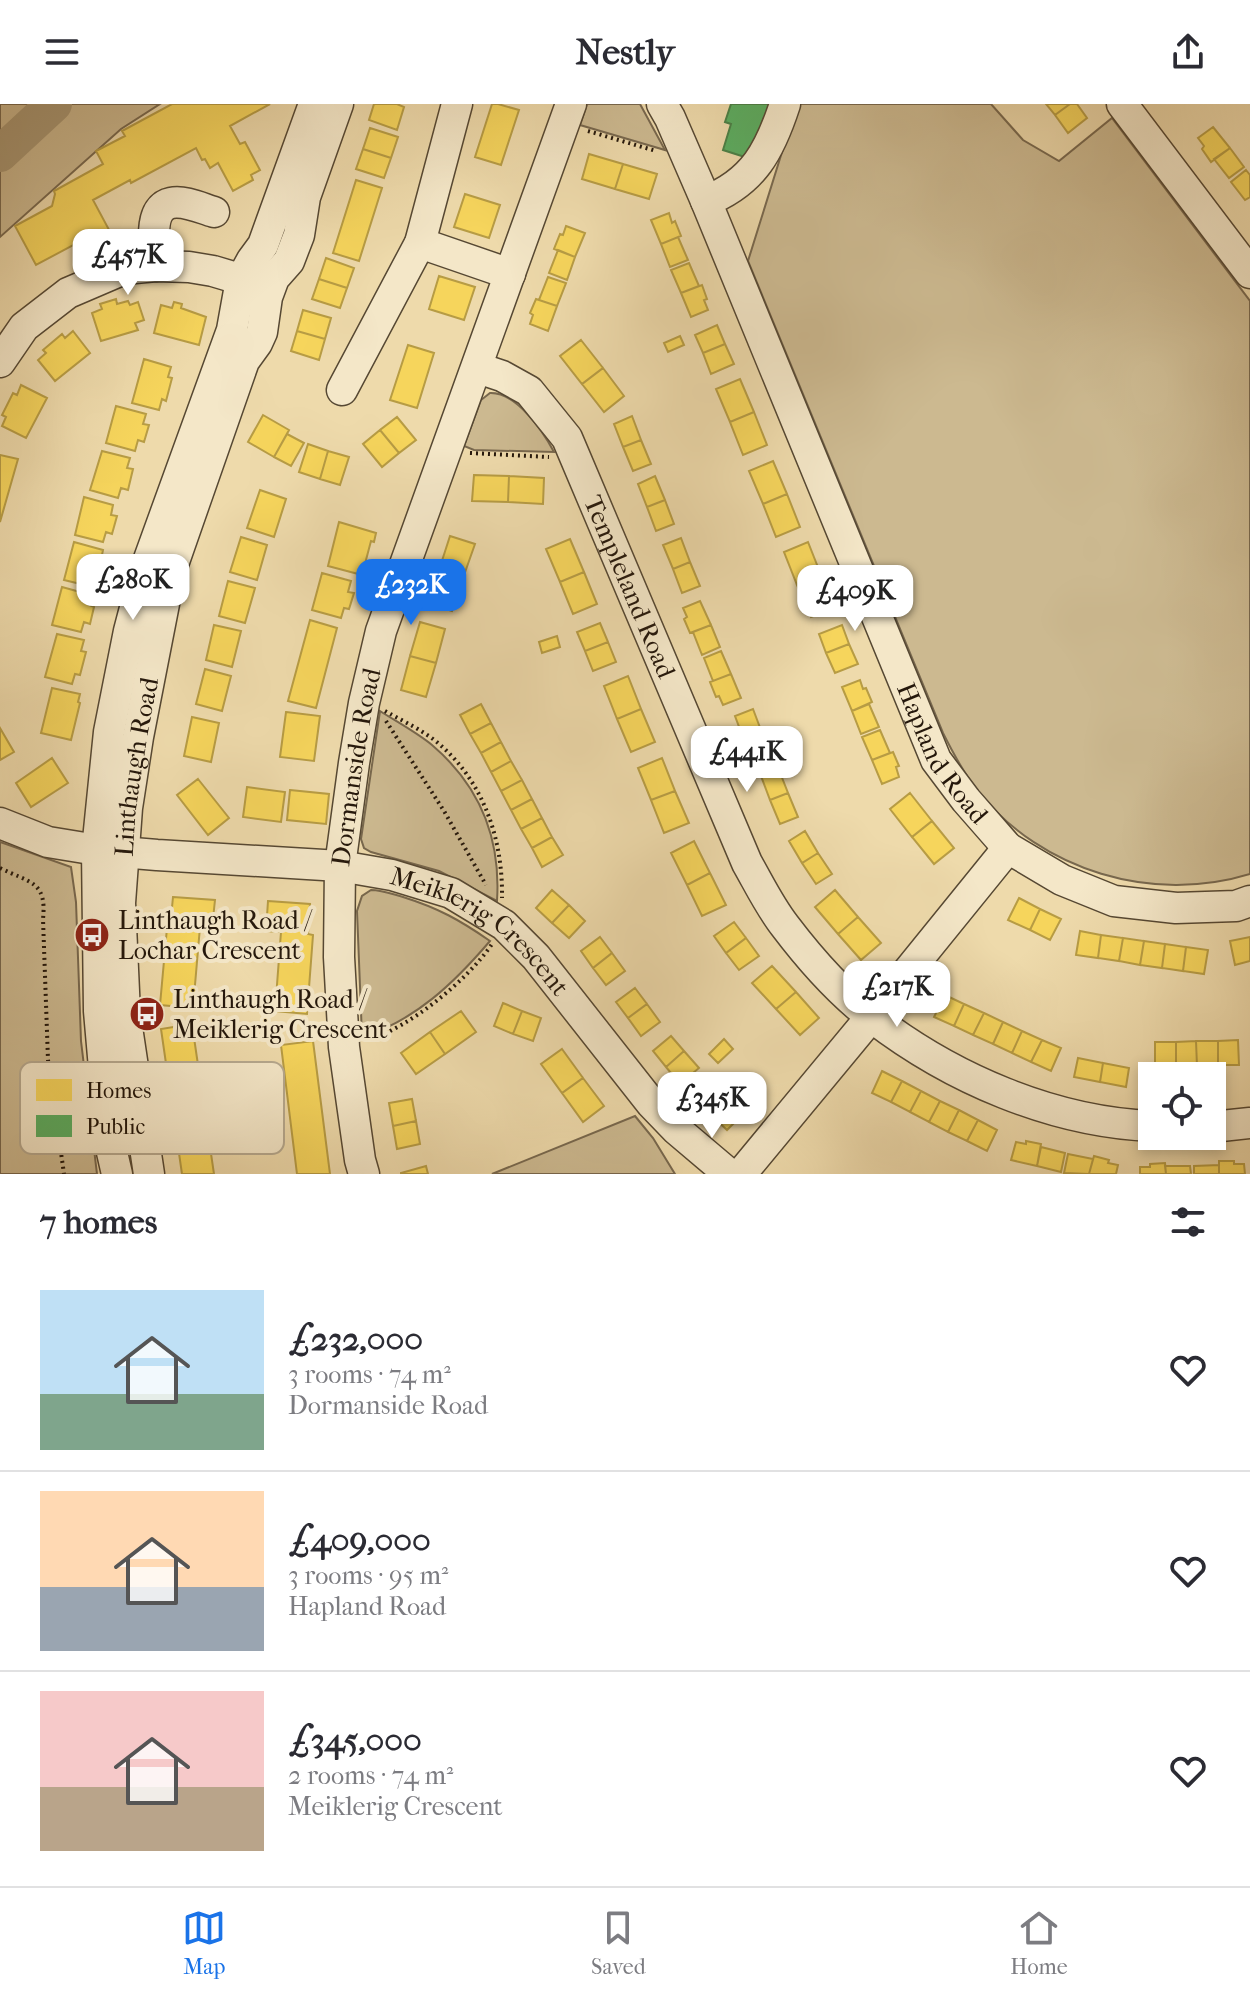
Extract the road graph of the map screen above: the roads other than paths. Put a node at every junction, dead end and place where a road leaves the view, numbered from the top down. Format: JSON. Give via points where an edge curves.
{"nodes":[{"id":1,"x":314,"y":104,"type":"edge"},
{"id":2,"x":338,"y":104,"type":"edge"},
{"id":3,"x":457,"y":104,"type":"edge"},
{"id":4,"x":785,"y":104,"type":"edge"},
{"id":5,"x":1122,"y":104,"type":"edge"},
{"id":6,"x":674,"y":109,"type":"edge"},
{"id":7,"x":568,"y":114,"type":"edge"},
{"id":8,"x":706,"y":201,"type":"junction"},
{"id":9,"x":214,"y":212,"type":"dead end"},
{"id":10,"x":420,"y":243,"type":"junction"},
{"id":11,"x":156,"y":266,"type":"junction"},
{"id":12,"x":1250,"y":273,"type":"edge"},
{"id":13,"x":510,"y":274,"type":"junction"},
{"id":14,"x":255,"y":284,"type":"junction"},
{"id":15,"x":0,"y":362,"type":"edge"},
{"id":16,"x":478,"y":368,"type":"junction"},
{"id":17,"x":342,"y":390,"type":"dead end"},
{"id":18,"x":0,"y":823,"type":"edge"},
{"id":19,"x":1008,"y":848,"type":"junction"},
{"id":20,"x":111,"y":851,"type":"junction"},
{"id":21,"x":340,"y":866,"type":"junction"},
{"id":22,"x":1250,"y":901,"type":"edge"},
{"id":23,"x":871,"y":1017,"type":"junction"},
{"id":24,"x":103,"y":1062,"type":"edge"},
{"id":25,"x":132,"y":1062,"type":"edge"},
{"id":26,"x":1250,"y":1123,"type":"edge"},
{"id":27,"x":1138,"y":1126,"type":"edge"},
{"id":28,"x":1226,"y":1126,"type":"edge"},
{"id":29,"x":677,"y":1130,"type":"junction"},
{"id":30,"x":112,"y":1154,"type":"edge"},
{"id":31,"x":146,"y":1154,"type":"edge"},
{"id":32,"x":117,"y":1174,"type":"edge"},
{"id":33,"x":149,"y":1174,"type":"edge"},
{"id":34,"x":364,"y":1174,"type":"edge"},
{"id":35,"x":698,"y":1174,"type":"edge"},
{"id":36,"x":729,"y":1174,"type":"edge"},
{"id":37,"x":741,"y":1174,"type":"edge"}],
"edges":[{"from":1,"to":14,"type":"street","name":"Linthaugh Road","via":[[263,245],[252,260]]},
{"from":2,"to":14,"type":"street","name":"Linthaugh Road","via":[[289,261],[274,278]]},
{"from":3,"to":10,"type":"street"},
{"from":4,"to":8,"type":"street","via":[[774,138],[752,170],[739,185]]},
{"from":5,"to":12,"type":"street"},
{"from":6,"to":8,"type":"street","name":"Hapland Road"},
{"from":7,"to":13,"type":"street","name":"Dormanside Road"},
{"from":8,"to":19,"type":"street","name":"Hapland Road","via":[[936,760]]},
{"from":9,"to":11,"type":"street","via":[[178,203],[165,206],[154,223]]},
{"from":10,"to":13,"type":"street"},
{"from":10,"to":17,"type":"street"},
{"from":11,"to":14,"type":"street","via":[[213,271]]},
{"from":11,"to":15,"type":"street","via":[[124,269],[68,293],[24,327]]},
{"from":13,"to":16,"type":"street","name":"Dormanside Road"},
{"from":14,"to":20,"type":"street","name":"Linthaugh Road","via":[[262,332],[244,361],[170,573],[127,808]]},
{"from":16,"to":21,"type":"street","name":"Dormanside Road","via":[[381,631],[364,703]]},
{"from":16,"to":23,"type":"street","name":"Templeland Road","via":[[529,391],[567,438],[747,863],[783,924]]},
{"from":18,"to":20,"type":"street","name":"Meiklerig Crescent","via":[[48,842]]},
{"from":19,"to":22,"type":"street","name":"Hapland Road","via":[[1062,880],[1114,901],[1176,908]]},
{"from":19,"to":23,"type":"street"},
{"from":20,"to":21,"type":"street","name":"Meiklerig Crescent"},
{"from":20,"to":24,"type":"street","name":"Linthaugh Road","via":[[99,1011]]},
{"from":20,"to":25,"type":"street","name":"Linthaugh Road"},
{"from":21,"to":29,"type":"street","name":"Meiklerig Crescent","via":[[451,893],[504,925]]},
{"from":21,"to":34,"type":"street","name":"Dormanside Road","via":[[344,1047]]},
{"from":23,"to":27,"type":"street","name":"Templeland Road","via":[[938,1063],[1013,1096],[1074,1116]]},
{"from":23,"to":37,"type":"street"},
{"from":26,"to":28,"type":"street"},
{"from":29,"to":35,"type":"street"},
{"from":29,"to":36,"type":"street","name":"Meiklerig Crescent"},
{"from":30,"to":32,"type":"street","name":"Linthaugh Road"},
{"from":31,"to":33,"type":"street","name":"Linthaugh Road"}]}
